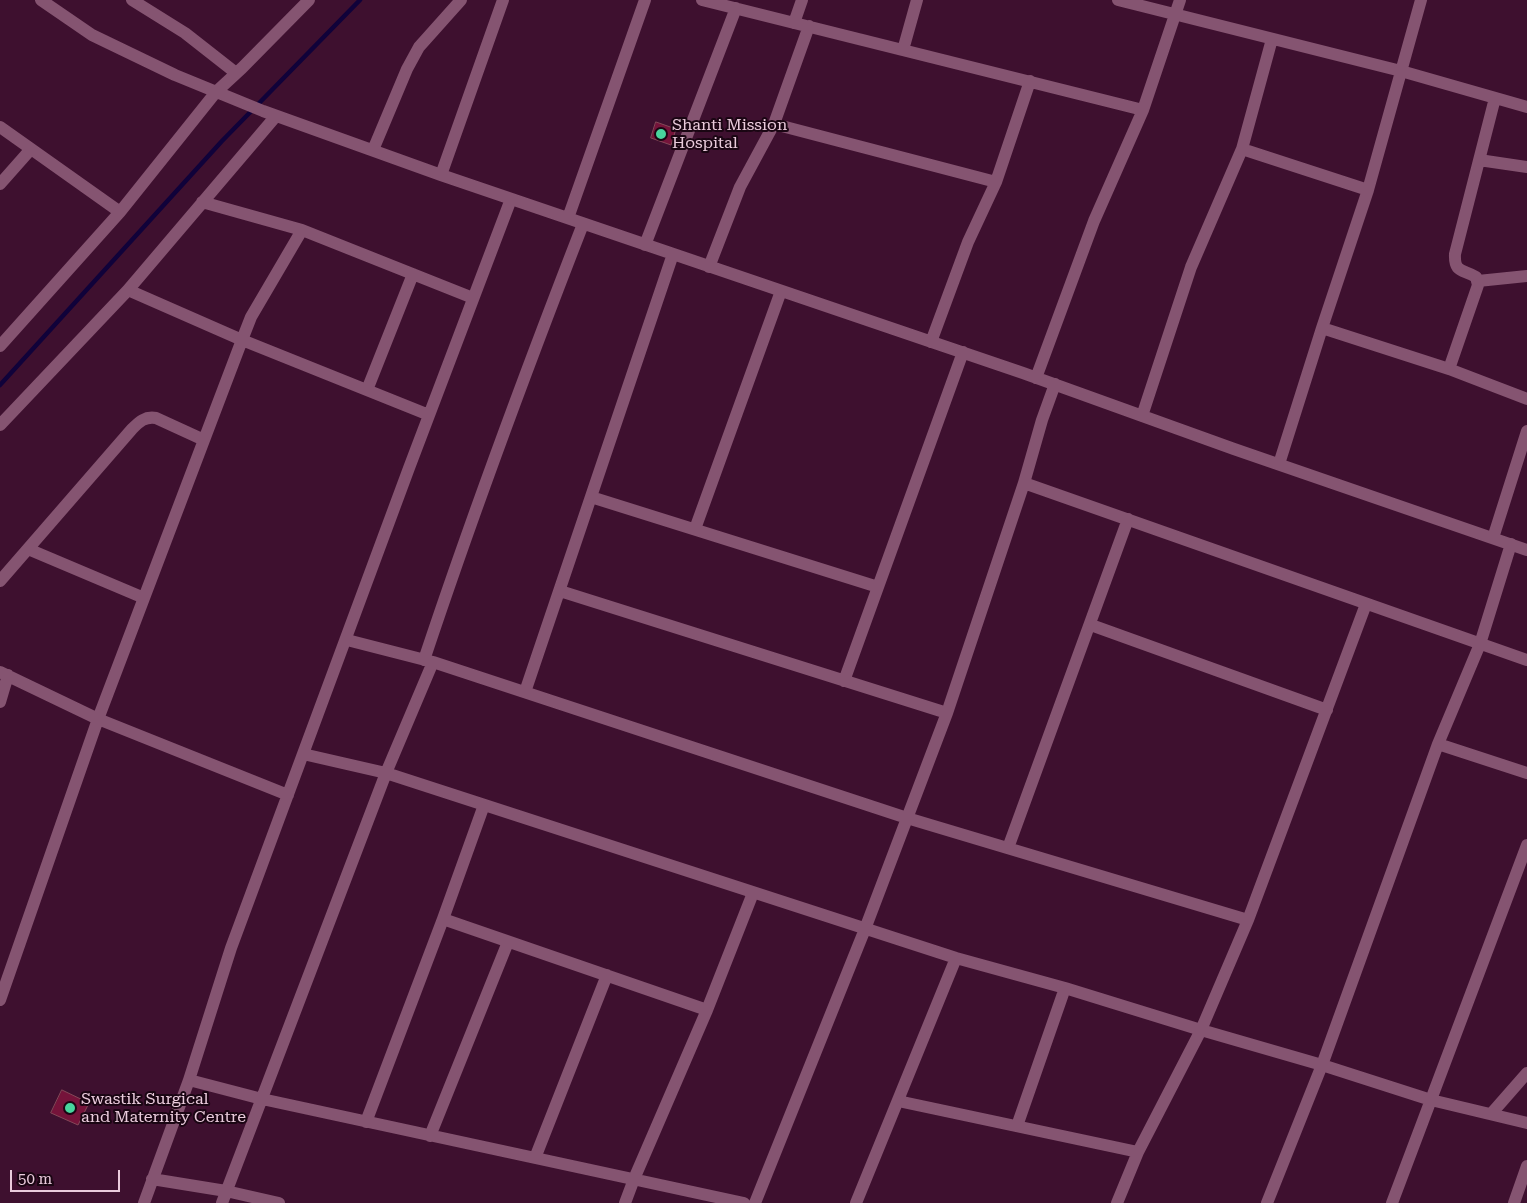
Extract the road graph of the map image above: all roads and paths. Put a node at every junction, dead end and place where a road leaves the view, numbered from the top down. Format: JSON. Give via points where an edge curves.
{"nodes":[{"id":1,"x":41,"y":0,"type":"edge"},
{"id":2,"x":132,"y":0,"type":"edge"},
{"id":3,"x":461,"y":0,"type":"edge"},
{"id":4,"x":504,"y":0,"type":"edge"},
{"id":5,"x":645,"y":0,"type":"edge"},
{"id":6,"x":702,"y":0,"type":"edge"},
{"id":7,"x":802,"y":0,"type":"edge"},
{"id":8,"x":917,"y":0,"type":"edge"},
{"id":9,"x":1118,"y":0,"type":"edge"},
{"id":10,"x":1180,"y":0,"type":"edge"},
{"id":11,"x":1421,"y":0,"type":"edge"},
{"id":12,"x":307,"y":1,"type":"edge"},
{"id":13,"x":736,"y":8,"type":"junction"},
{"id":14,"x":1175,"y":14,"type":"junction"},
{"id":15,"x":794,"y":23,"type":"junction"},
{"id":16,"x":809,"y":26,"type":"junction"},
{"id":17,"x":1272,"y":39,"type":"junction"},
{"id":18,"x":903,"y":50,"type":"junction"},
{"id":19,"x":1401,"y":71,"type":"junction"},
{"id":20,"x":236,"y":73,"type":"junction"},
{"id":21,"x":1030,"y":81,"type":"junction"},
{"id":22,"x":218,"y":93,"type":"junction"},
{"id":23,"x":1495,"y":98,"type":"junction"},
{"id":24,"x":1527,"y":107,"type":"edge"},
{"id":25,"x":1143,"y":110,"type":"junction"},
{"id":26,"x":276,"y":116,"type":"junction"},
{"id":27,"x":774,"y":124,"type":"junction"},
{"id":28,"x":0,"y":127,"type":"edge"},
{"id":29,"x":1242,"y":149,"type":"junction"},
{"id":30,"x":31,"y":150,"type":"junction"},
{"id":31,"x":373,"y":150,"type":"junction"},
{"id":32,"x":1479,"y":160,"type":"junction"},
{"id":33,"x":1527,"y":167,"type":"edge"},
{"id":34,"x":441,"y":175,"type":"junction"},
{"id":35,"x":996,"y":182,"type":"junction"},
{"id":36,"x":0,"y":184,"type":"edge"},
{"id":37,"x":1368,"y":190,"type":"junction"},
{"id":38,"x":511,"y":199,"type":"junction"},
{"id":39,"x":202,"y":202,"type":"junction"},
{"id":40,"x":120,"y":212,"type":"junction"},
{"id":41,"x":568,"y":218,"type":"junction"},
{"id":42,"x":583,"y":224,"type":"junction"},
{"id":43,"x":302,"y":230,"type":"junction"},
{"id":44,"x":646,"y":245,"type":"junction"},
{"id":45,"x":674,"y":254,"type":"junction"},
{"id":46,"x":709,"y":266,"type":"junction"},
{"id":47,"x":413,"y":274,"type":"junction"},
{"id":48,"x":1527,"y":276,"type":"edge"},
{"id":49,"x":1478,"y":280,"type":"junction"},
{"id":50,"x":128,"y":290,"type":"junction"},
{"id":51,"x":781,"y":291,"type":"junction"},
{"id":52,"x":474,"y":298,"type":"junction"},
{"id":53,"x":1322,"y":328,"type":"junction"},
{"id":54,"x":242,"y":340,"type":"junction"},
{"id":55,"x":931,"y":342,"type":"junction"},
{"id":56,"x":0,"y":346,"type":"edge"},
{"id":57,"x":963,"y":352,"type":"junction"},
{"id":58,"x":1449,"y":370,"type":"junction"},
{"id":59,"x":1036,"y":378,"type":"junction"},
{"id":60,"x":1055,"y":384,"type":"junction"},
{"id":61,"x":367,"y":390,"type":"junction"},
{"id":62,"x":1527,"y":399,"type":"edge"},
{"id":63,"x":429,"y":415,"type":"junction"},
{"id":64,"x":1142,"y":416,"type":"junction"},
{"id":65,"x":0,"y":425,"type":"edge"},
{"id":66,"x":1527,"y":431,"type":"edge"},
{"id":67,"x":204,"y":440,"type":"junction"},
{"id":68,"x":1279,"y":464,"type":"junction"},
{"id":69,"x":1024,"y":483,"type":"junction"},
{"id":70,"x":591,"y":497,"type":"junction"},
{"id":71,"x":1128,"y":519,"type":"junction"},
{"id":72,"x":695,"y":529,"type":"junction"},
{"id":73,"x":1494,"y":538,"type":"junction"},
{"id":74,"x":1511,"y":544,"type":"junction"},
{"id":75,"x":28,"y":549,"type":"junction"},
{"id":76,"x":1527,"y":550,"type":"edge"},
{"id":77,"x":0,"y":582,"type":"edge"},
{"id":78,"x":878,"y":587,"type":"junction"},
{"id":79,"x":560,"y":592,"type":"junction"},
{"id":80,"x":144,"y":598,"type":"junction"},
{"id":81,"x":1366,"y":604,"type":"junction"},
{"id":82,"x":1091,"y":624,"type":"junction"},
{"id":83,"x":346,"y":640,"type":"junction"},
{"id":84,"x":1480,"y":644,"type":"junction"},
{"id":85,"x":1527,"y":660,"type":"edge"},
{"id":86,"x":429,"y":661,"type":"junction"},
{"id":87,"x":4,"y":674,"type":"edge"},
{"id":88,"x":844,"y":681,"type":"junction"},
{"id":89,"x":525,"y":692,"type":"junction"},
{"id":90,"x":0,"y":702,"type":"edge"},
{"id":91,"x":1327,"y":710,"type":"junction"},
{"id":92,"x":946,"y":714,"type":"junction"},
{"id":93,"x":98,"y":719,"type":"junction"},
{"id":94,"x":1438,"y":744,"type":"junction"},
{"id":95,"x":303,"y":754,"type":"junction"},
{"id":96,"x":386,"y":773,"type":"junction"},
{"id":97,"x":1527,"y":773,"type":"edge"},
{"id":98,"x":288,"y":795,"type":"junction"},
{"id":99,"x":484,"y":805,"type":"junction"},
{"id":100,"x":907,"y":818,"type":"junction"},
{"id":101,"x":1527,"y":845,"type":"edge"},
{"id":102,"x":1008,"y":848,"type":"junction"},
{"id":103,"x":1523,"y":871,"type":"edge"},
{"id":104,"x":753,"y":893,"type":"junction"},
{"id":105,"x":443,"y":919,"type":"junction"},
{"id":106,"x":1248,"y":920,"type":"junction"},
{"id":107,"x":865,"y":929,"type":"junction"},
{"id":108,"x":508,"y":942,"type":"junction"},
{"id":109,"x":956,"y":958,"type":"junction"},
{"id":110,"x":607,"y":975,"type":"junction"},
{"id":111,"x":1065,"y":988,"type":"junction"},
{"id":112,"x":0,"y":1000,"type":"edge"},
{"id":113,"x":707,"y":1010,"type":"junction"},
{"id":114,"x":1201,"y":1030,"type":"junction"},
{"id":115,"x":1322,"y":1064,"type":"junction"},
{"id":116,"x":1527,"y":1073,"type":"edge"},
{"id":117,"x":189,"y":1080,"type":"junction"},
{"id":118,"x":262,"y":1099,"type":"junction"},
{"id":119,"x":1431,"y":1100,"type":"junction"},
{"id":120,"x":898,"y":1101,"type":"junction"},
{"id":121,"x":1491,"y":1114,"type":"junction"},
{"id":122,"x":366,"y":1122,"type":"junction"},
{"id":123,"x":1527,"y":1123,"type":"edge"},
{"id":124,"x":1017,"y":1126,"type":"junction"},
{"id":125,"x":430,"y":1136,"type":"junction"},
{"id":126,"x":1138,"y":1152,"type":"junction"},
{"id":127,"x":535,"y":1158,"type":"junction"},
{"id":128,"x":1527,"y":1166,"type":"edge"},
{"id":129,"x":152,"y":1179,"type":"junction"},
{"id":130,"x":634,"y":1179,"type":"junction"},
{"id":131,"x":224,"y":1197,"type":"edge"},
{"id":132,"x":144,"y":1203,"type":"edge"},
{"id":133,"x":279,"y":1203,"type":"edge"},
{"id":134,"x":626,"y":1203,"type":"edge"},
{"id":135,"x":744,"y":1203,"type":"edge"},
{"id":136,"x":756,"y":1203,"type":"edge"},
{"id":137,"x":856,"y":1203,"type":"edge"},
{"id":138,"x":1117,"y":1203,"type":"edge"},
{"id":139,"x":1267,"y":1203,"type":"edge"},
{"id":140,"x":1392,"y":1203,"type":"edge"},
{"id":141,"x":1514,"y":1203,"type":"edge"}],
"edges":[{"from":1,"to":22,"type":"street","via":[[92,35]]},
{"from":2,"to":20,"type":"street","via":[[185,33]]},
{"from":3,"to":31,"type":"street","via":[[419,47]]},
{"from":4,"to":34,"type":"street"},
{"from":5,"to":41,"type":"street"},
{"from":6,"to":13,"type":"street"},
{"from":7,"to":15,"type":"street"},
{"from":8,"to":18,"type":"street"},
{"from":9,"to":14,"type":"street"},
{"from":10,"to":14,"type":"street"},
{"from":11,"to":19,"type":"street"},
{"from":12,"to":20,"type":"street"},
{"from":13,"to":15,"type":"street"},
{"from":13,"to":44,"type":"street"},
{"from":14,"to":17,"type":"street"},
{"from":14,"to":25,"type":"street"},
{"from":15,"to":16,"type":"street"},
{"from":16,"to":18,"type":"street"},
{"from":16,"to":27,"type":"street"},
{"from":17,"to":19,"type":"street"},
{"from":17,"to":29,"type":"street"},
{"from":18,"to":21,"type":"street"},
{"from":19,"to":23,"type":"street"},
{"from":19,"to":37,"type":"street"},
{"from":20,"to":22,"type":"street"},
{"from":21,"to":25,"type":"street"},
{"from":21,"to":35,"type":"street"},
{"from":22,"to":26,"type":"street"},
{"from":22,"to":40,"type":"street"},
{"from":23,"to":24,"type":"street"},
{"from":23,"to":32,"type":"street"},
{"from":25,"to":59,"type":"street","via":[[1094,220]]},
{"from":26,"to":31,"type":"street"},
{"from":26,"to":39,"type":"street"},
{"from":27,"to":35,"type":"street"},
{"from":27,"to":46,"type":"street","via":[[740,187]]},
{"from":28,"to":30,"type":"street"},
{"from":29,"to":37,"type":"street"},
{"from":29,"to":64,"type":"street","via":[[1191,267]]},
{"from":30,"to":36,"type":"street"},
{"from":30,"to":40,"type":"street"},
{"from":31,"to":34,"type":"street"},
{"from":32,"to":33,"type":"street"},
{"from":32,"to":49,"type":"street","via":[[1455,259],[1460,270]]},
{"from":34,"to":38,"type":"street"},
{"from":35,"to":55,"type":"street","via":[[968,242]]},
{"from":37,"to":53,"type":"street"},
{"from":38,"to":41,"type":"street"},
{"from":38,"to":52,"type":"street"},
{"from":39,"to":43,"type":"street"},
{"from":39,"to":50,"type":"street"},
{"from":40,"to":56,"type":"street"},
{"from":41,"to":42,"type":"street"},
{"from":42,"to":44,"type":"street"},
{"from":42,"to":86,"type":"street","via":[[457,560]]},
{"from":43,"to":47,"type":"street"},
{"from":43,"to":54,"type":"street","via":[[251,317]]},
{"from":44,"to":45,"type":"street"},
{"from":45,"to":46,"type":"street"},
{"from":45,"to":70,"type":"street"},
{"from":46,"to":51,"type":"street"},
{"from":47,"to":52,"type":"street"},
{"from":47,"to":61,"type":"street"},
{"from":48,"to":49,"type":"street"},
{"from":49,"to":58,"type":"street"},
{"from":50,"to":54,"type":"street"},
{"from":50,"to":65,"type":"street"},
{"from":51,"to":55,"type":"street"},
{"from":51,"to":72,"type":"street"},
{"from":52,"to":63,"type":"street"},
{"from":53,"to":58,"type":"street"},
{"from":53,"to":68,"type":"street"},
{"from":54,"to":61,"type":"street"},
{"from":54,"to":67,"type":"street"},
{"from":55,"to":57,"type":"street"},
{"from":57,"to":59,"type":"street"},
{"from":57,"to":78,"type":"street"},
{"from":58,"to":62,"type":"street"},
{"from":59,"to":60,"type":"street"},
{"from":60,"to":64,"type":"street"},
{"from":60,"to":69,"type":"street"},
{"from":61,"to":63,"type":"street"},
{"from":63,"to":83,"type":"street"},
{"from":64,"to":68,"type":"street"},
{"from":66,"to":73,"type":"street"},
{"from":67,"to":75,"type":"street","via":[[156,418],[146,418],[132,429]]},
{"from":67,"to":80,"type":"street"},
{"from":68,"to":73,"type":"street"},
{"from":69,"to":71,"type":"street"},
{"from":69,"to":92,"type":"street"},
{"from":70,"to":72,"type":"street"},
{"from":70,"to":79,"type":"street"},
{"from":71,"to":81,"type":"street"},
{"from":71,"to":82,"type":"street"},
{"from":72,"to":78,"type":"street"},
{"from":73,"to":74,"type":"street"},
{"from":74,"to":76,"type":"street"},
{"from":74,"to":84,"type":"street"},
{"from":75,"to":77,"type":"street"},
{"from":75,"to":80,"type":"street"},
{"from":78,"to":88,"type":"street"},
{"from":79,"to":88,"type":"street"},
{"from":79,"to":89,"type":"street"},
{"from":80,"to":93,"type":"street"},
{"from":81,"to":84,"type":"street"},
{"from":81,"to":91,"type":"street"},
{"from":82,"to":91,"type":"street"},
{"from":82,"to":102,"type":"street"},
{"from":83,"to":86,"type":"street"},
{"from":83,"to":95,"type":"street"},
{"from":84,"to":85,"type":"street"},
{"from":84,"to":94,"type":"street"},
{"from":86,"to":89,"type":"street"},
{"from":86,"to":96,"type":"street"},
{"from":87,"to":90,"type":"street"},
{"from":87,"to":93,"type":"street"},
{"from":88,"to":92,"type":"street"},
{"from":89,"to":100,"type":"street"},
{"from":91,"to":106,"type":"street"},
{"from":92,"to":100,"type":"street"},
{"from":93,"to":98,"type":"street"},
{"from":93,"to":112,"type":"street"},
{"from":94,"to":97,"type":"street"},
{"from":94,"to":115,"type":"street"},
{"from":95,"to":96,"type":"street"},
{"from":95,"to":98,"type":"street"},
{"from":96,"to":99,"type":"street"},
{"from":96,"to":118,"type":"street"},
{"from":98,"to":117,"type":"street","via":[[231,948]]},
{"from":99,"to":104,"type":"street"},
{"from":99,"to":105,"type":"street"},
{"from":100,"to":102,"type":"street"},
{"from":100,"to":107,"type":"street"},
{"from":101,"to":103,"type":"street"},
{"from":102,"to":106,"type":"street"},
{"from":103,"to":119,"type":"street"},
{"from":104,"to":107,"type":"street"},
{"from":104,"to":113,"type":"street"},
{"from":105,"to":108,"type":"street"},
{"from":105,"to":122,"type":"street"},
{"from":106,"to":114,"type":"street"},
{"from":107,"to":109,"type":"street"},
{"from":107,"to":136,"type":"street"},
{"from":108,"to":110,"type":"street"},
{"from":108,"to":125,"type":"street"},
{"from":109,"to":111,"type":"street"},
{"from":109,"to":120,"type":"street"},
{"from":110,"to":113,"type":"street"},
{"from":110,"to":127,"type":"street"},
{"from":111,"to":114,"type":"street"},
{"from":111,"to":124,"type":"street"},
{"from":113,"to":130,"type":"street"},
{"from":114,"to":115,"type":"street"},
{"from":114,"to":126,"type":"street"},
{"from":115,"to":119,"type":"street"},
{"from":115,"to":139,"type":"street"},
{"from":116,"to":121,"type":"street"},
{"from":117,"to":118,"type":"street"},
{"from":117,"to":129,"type":"street"},
{"from":118,"to":122,"type":"street"},
{"from":118,"to":131,"type":"street"},
{"from":119,"to":121,"type":"street"},
{"from":119,"to":140,"type":"street"},
{"from":120,"to":124,"type":"street"},
{"from":120,"to":137,"type":"street"},
{"from":121,"to":123,"type":"street"},
{"from":122,"to":125,"type":"street"},
{"from":124,"to":126,"type":"street"},
{"from":125,"to":127,"type":"street"},
{"from":126,"to":138,"type":"street"},
{"from":127,"to":130,"type":"street"},
{"from":128,"to":141,"type":"street"},
{"from":129,"to":131,"type":"street"},
{"from":129,"to":132,"type":"street"},
{"from":130,"to":134,"type":"street"},
{"from":130,"to":135,"type":"street"},
{"from":131,"to":133,"type":"street"}]}
